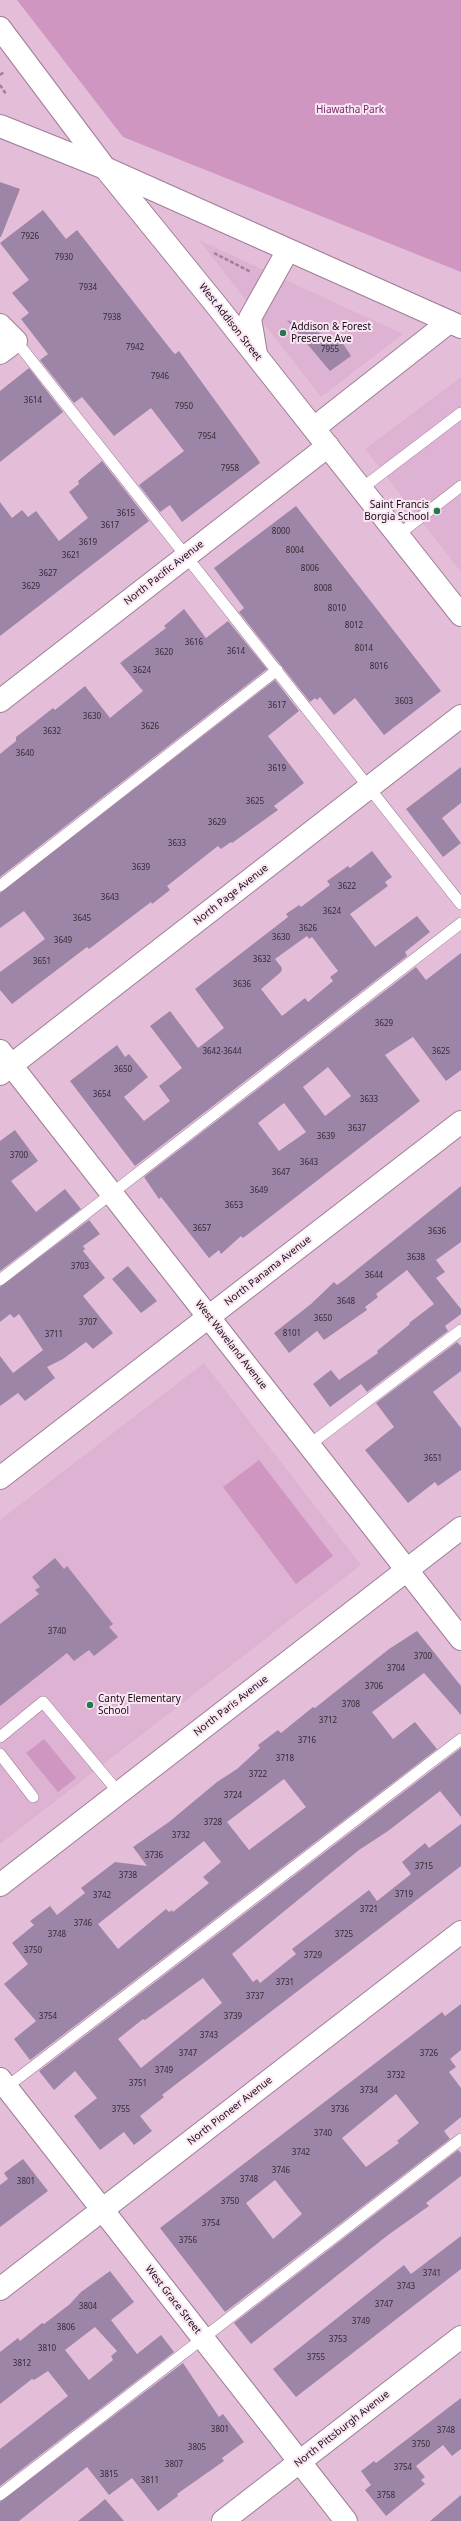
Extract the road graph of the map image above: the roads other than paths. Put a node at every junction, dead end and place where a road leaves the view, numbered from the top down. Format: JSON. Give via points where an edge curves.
{"nodes":[{"id":1,"x":0,"y":28,"type":"edge"},
{"id":2,"x":0,"y":126,"type":"edge"},
{"id":3,"x":105,"y":168,"type":"junction"},
{"id":4,"x":288,"y":250,"type":"junction"},
{"id":5,"x":0,"y":325,"type":"edge"},
{"id":6,"x":455,"y":325,"type":"edge"},
{"id":7,"x":8,"y":347,"type":"edge"},
{"id":8,"x":256,"y":354,"type":"junction"},
{"id":9,"x":461,"y":413,"type":"edge"},
{"id":10,"x":314,"y":428,"type":"junction"},
{"id":11,"x":328,"y":446,"type":"junction"},
{"id":12,"x":461,"y":486,"type":"edge"},
{"id":13,"x":361,"y":488,"type":"junction"},
{"id":14,"x":398,"y":535,"type":"junction"},
{"id":15,"x":187,"y":556,"type":"junction"},
{"id":16,"x":461,"y":615,"type":"edge"},
{"id":17,"x":277,"y":670,"type":"junction"},
{"id":18,"x":0,"y":701,"type":"edge"},
{"id":19,"x":461,"y":716,"type":"edge"},
{"id":20,"x":369,"y":788,"type":"junction"},
{"id":21,"x":0,"y":886,"type":"edge"},
{"id":22,"x":461,"y":904,"type":"edge"},
{"id":23,"x":461,"y":923,"type":"edge"},
{"id":24,"x":4,"y":1063,"type":"edge"},
{"id":25,"x":461,"y":1122,"type":"edge"},
{"id":26,"x":113,"y":1194,"type":"junction"},
{"id":27,"x":0,"y":1280,"type":"edge"},
{"id":28,"x":209,"y":1317,"type":"junction"},
{"id":29,"x":461,"y":1330,"type":"edge"},
{"id":30,"x":309,"y":1445,"type":"junction"},
{"id":31,"x":0,"y":1478,"type":"edge"},
{"id":32,"x":461,"y":1528,"type":"edge"},
{"id":33,"x":407,"y":1570,"type":"junction"},
{"id":34,"x":461,"y":1639,"type":"edge"},
{"id":35,"x":0,"y":1737,"type":"edge"},
{"id":36,"x":461,"y":1739,"type":"edge"},
{"id":37,"x":0,"y":1754,"type":"edge"},
{"id":38,"x":119,"y":1793,"type":"junction"},
{"id":39,"x":33,"y":1797,"type":"dead end"},
{"id":40,"x":0,"y":1884,"type":"edge"},
{"id":41,"x":461,"y":1932,"type":"edge"},
{"id":42,"x":2,"y":2086,"type":"edge"},
{"id":43,"x":461,"y":2139,"type":"edge"},
{"id":44,"x":102,"y":2210,"type":"junction"},
{"id":45,"x":0,"y":2289,"type":"edge"},
{"id":46,"x":461,"y":2337,"type":"edge"},
{"id":47,"x":203,"y":2338,"type":"junction"},
{"id":48,"x":300,"y":2462,"type":"junction"},
{"id":49,"x":0,"y":2495,"type":"edge"},
{"id":50,"x":223,"y":2521,"type":"edge"},
{"id":51,"x":346,"y":2521,"type":"edge"}],
"edges":[{"from":1,"to":3,"type":"street","name":"West Addison Street"},
{"from":2,"to":3,"type":"street"},
{"from":3,"to":4,"type":"street"},
{"from":3,"to":8,"type":"street","name":"West Addison Street"},
{"from":4,"to":6,"type":"street"},
{"from":4,"to":8,"type":"street","via":[[250,318]]},
{"from":5,"to":7,"type":"street"},
{"from":6,"to":10,"type":"street"},
{"from":7,"to":15,"type":"lane"},
{"from":8,"to":10,"type":"street","name":"West Addison Street"},
{"from":9,"to":13,"type":"lane"},
{"from":10,"to":11,"type":"street","name":"West Addison Street"},
{"from":11,"to":13,"type":"street","name":"West Addison Street"},
{"from":11,"to":15,"type":"street","name":"North Pacific Avenue"},
{"from":12,"to":14,"type":"lane"},
{"from":13,"to":14,"type":"street","name":"West Addison Street"},
{"from":14,"to":16,"type":"street","name":"West Addison Street"},
{"from":15,"to":17,"type":"lane"},
{"from":15,"to":18,"type":"street","name":"North Pacific Avenue"},
{"from":17,"to":20,"type":"lane"},
{"from":17,"to":21,"type":"lane"},
{"from":19,"to":20,"type":"street","name":"North Page Avenue"},
{"from":20,"to":22,"type":"lane"},
{"from":20,"to":24,"type":"street","name":"North Page Avenue"},
{"from":23,"to":26,"type":"lane"},
{"from":24,"to":26,"type":"street","name":"West Waveland Avenue"},
{"from":25,"to":28,"type":"street","name":"North Panama Avenue"},
{"from":26,"to":27,"type":"lane"},
{"from":26,"to":28,"type":"street","name":"West Waveland Avenue"},
{"from":28,"to":30,"type":"street","name":"West Waveland Avenue"},
{"from":28,"to":31,"type":"street","name":"North Panama Avenue"},
{"from":29,"to":30,"type":"lane"},
{"from":30,"to":33,"type":"street","name":"West Waveland Avenue"},
{"from":32,"to":33,"type":"street","name":"North Paris Avenue"},
{"from":33,"to":34,"type":"street","name":"West Waveland Avenue"},
{"from":33,"to":38,"type":"street","name":"North Paris Avenue"},
{"from":35,"to":38,"type":"lane","via":[[43,1702]]},
{"from":36,"to":42,"type":"lane"},
{"from":37,"to":39,"type":"lane"},
{"from":38,"to":40,"type":"street","name":"North Paris Avenue"},
{"from":41,"to":44,"type":"street","name":"North Pioneer Avenue"},
{"from":42,"to":44,"type":"street","name":"West Grace Street"},
{"from":43,"to":47,"type":"lane"},
{"from":44,"to":45,"type":"street","name":"North Pioneer Avenue"},
{"from":44,"to":47,"type":"street","name":"West Grace Street"},
{"from":46,"to":48,"type":"street","name":"North Pittsburgh Avenue"},
{"from":47,"to":48,"type":"street","name":"West Grace Street"},
{"from":47,"to":49,"type":"lane"},
{"from":48,"to":50,"type":"street","name":"North Pittsburgh Avenue"},
{"from":48,"to":51,"type":"street","name":"West Grace Street"}]}
